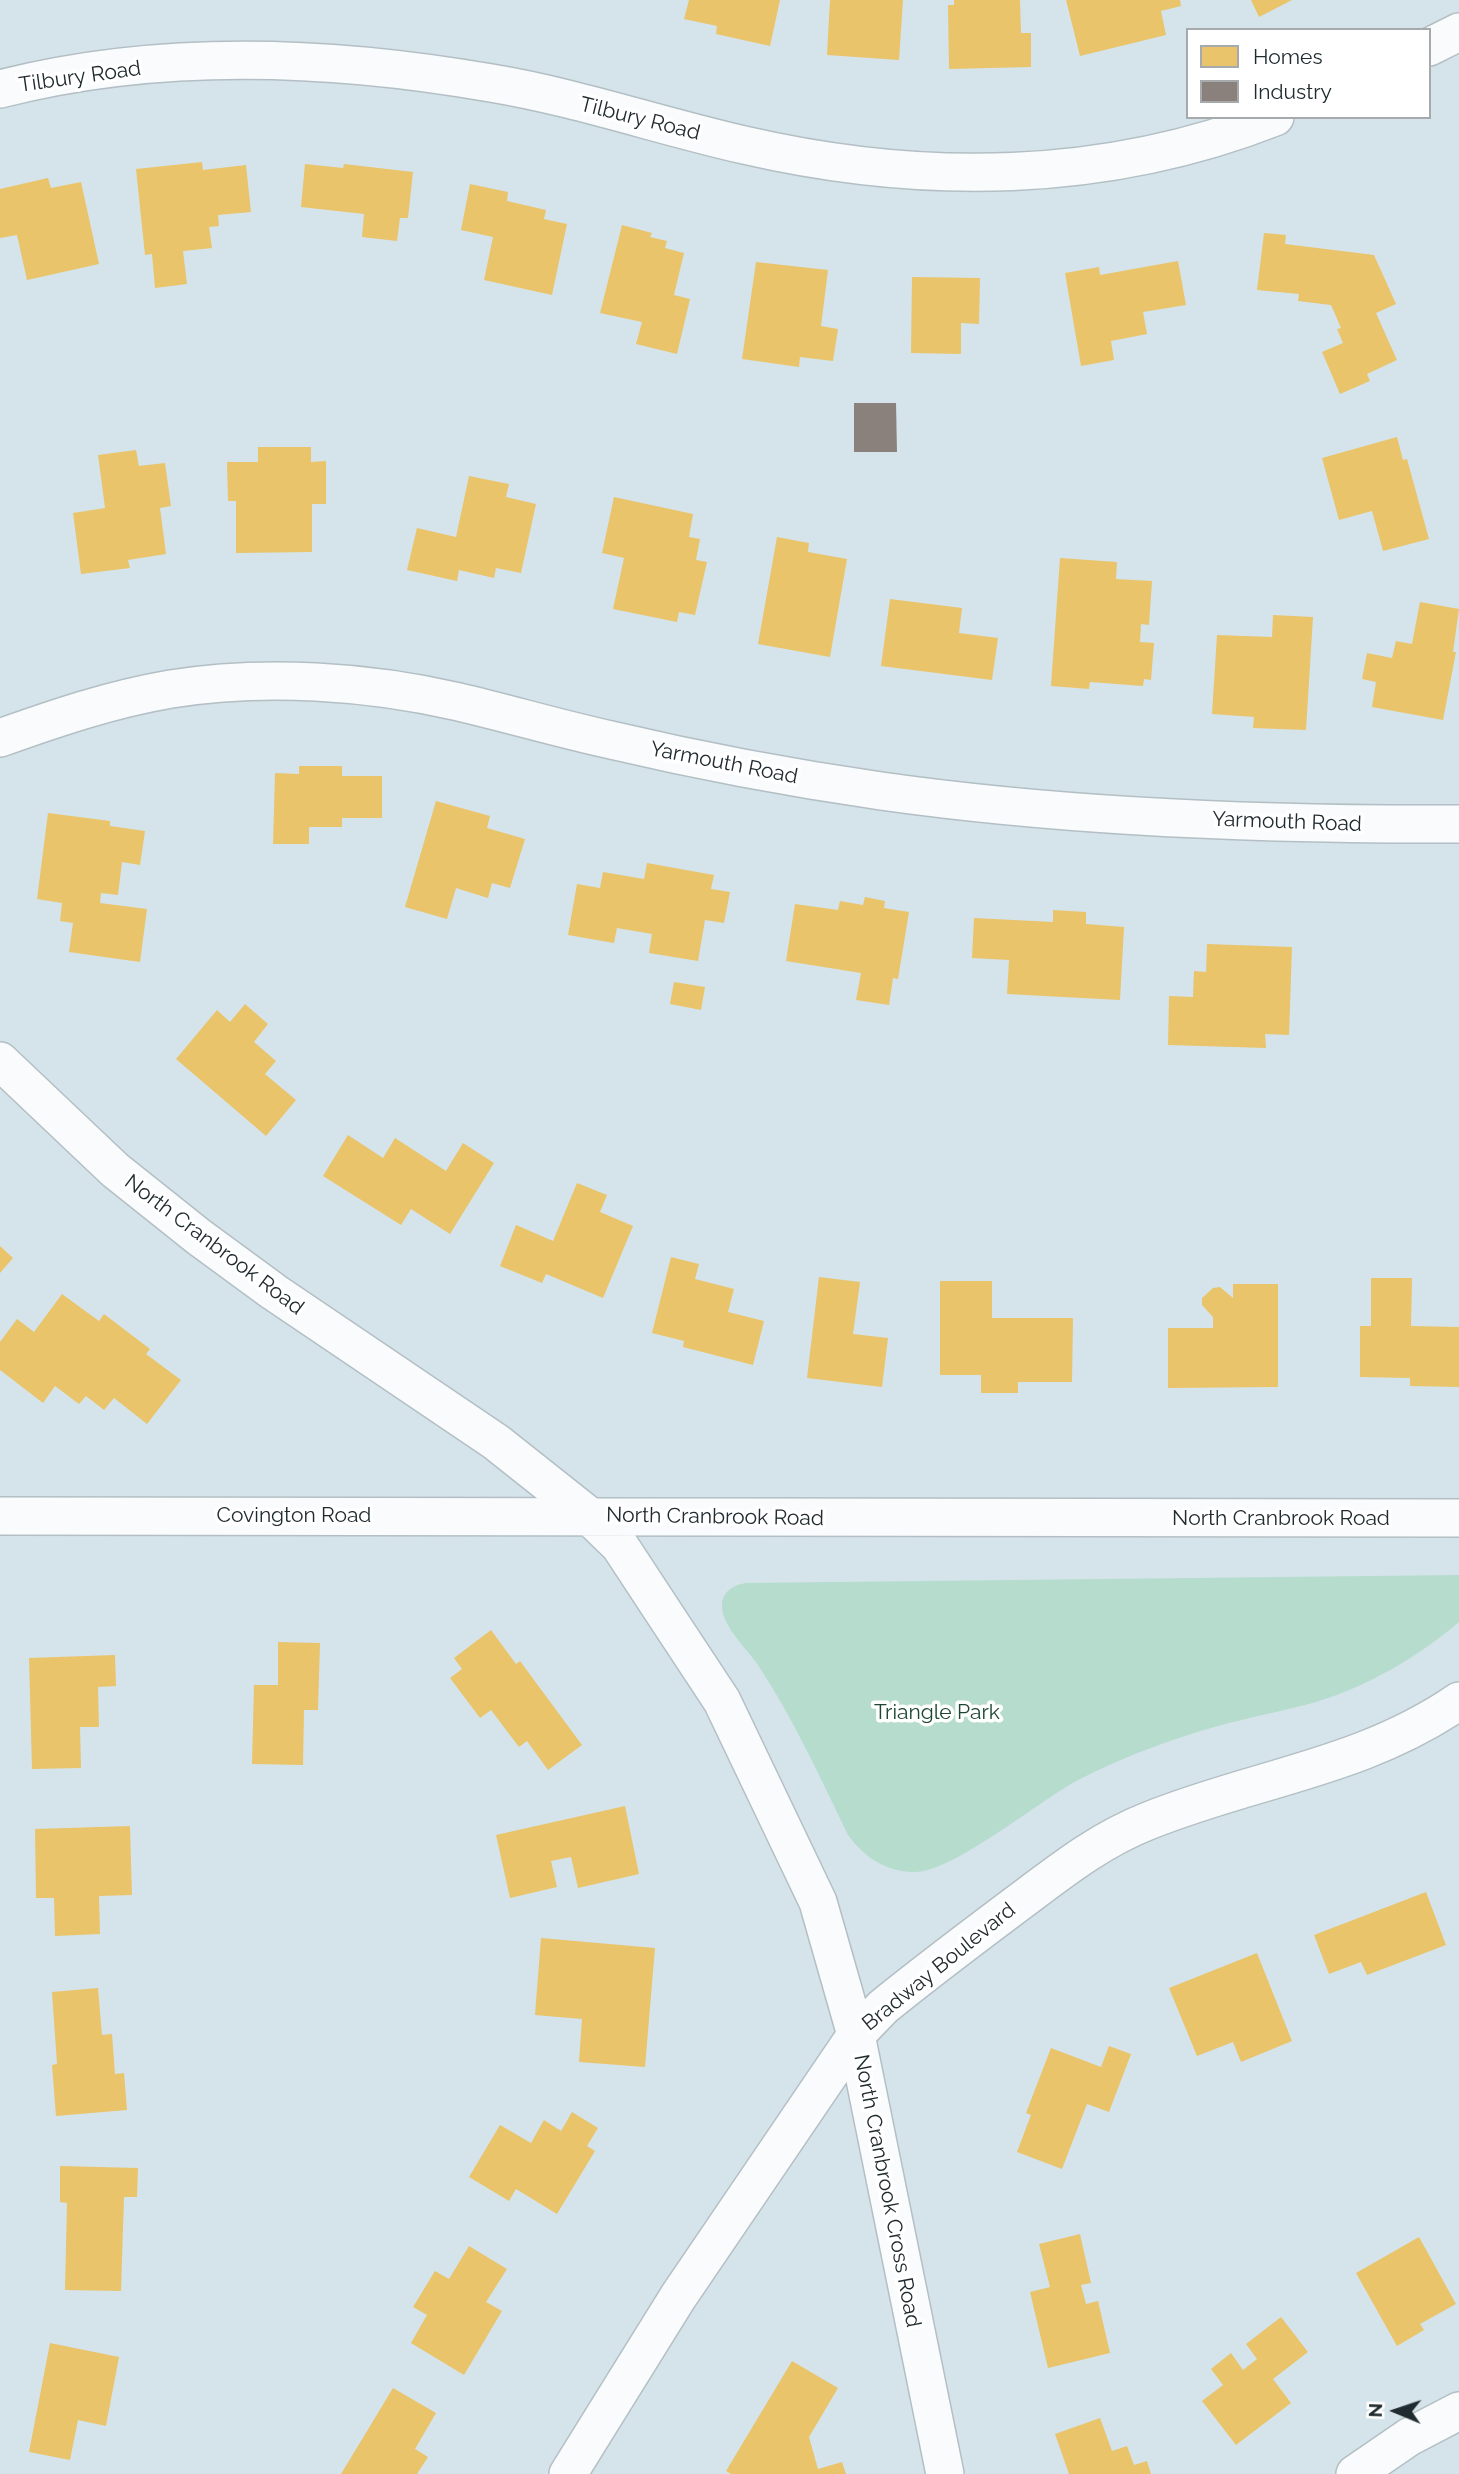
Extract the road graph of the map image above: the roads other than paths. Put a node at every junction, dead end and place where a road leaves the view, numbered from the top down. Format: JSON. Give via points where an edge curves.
{"nodes":[{"id":1,"x":1459,"y":32,"type":"edge"},
{"id":2,"x":1431,"y":46,"type":"edge"},
{"id":3,"x":0,"y":89,"type":"edge"},
{"id":4,"x":1270,"y":119,"type":"edge"},
{"id":5,"x":0,"y":738,"type":"edge"},
{"id":6,"x":1459,"y":824,"type":"edge"},
{"id":7,"x":0,"y":1061,"type":"edge"},
{"id":8,"x":588,"y":1515,"type":"junction"},
{"id":9,"x":0,"y":1516,"type":"edge"},
{"id":10,"x":1459,"y":1518,"type":"edge"},
{"id":11,"x":1459,"y":1701,"type":"edge"},
{"id":12,"x":856,"y":2035,"type":"junction"},
{"id":13,"x":1459,"y":2411,"type":"edge"},
{"id":14,"x":568,"y":2474,"type":"edge"},
{"id":15,"x":945,"y":2474,"type":"edge"},
{"id":16,"x":1355,"y":2474,"type":"edge"}],
"edges":[{"from":1,"to":2,"type":"street"},
{"from":3,"to":4,"type":"street","name":"Tilbury Road","via":[[71,75],[229,60],[363,65],[495,83],[748,146],[863,166],[948,174],[1013,174],[1096,166],[1170,151]]},
{"from":5,"to":6,"type":"street","name":"Yarmouth Road","via":[[100,705],[173,689],[297,682],[456,701],[612,741],[883,791],[1172,817],[1316,825]]},
{"from":7,"to":8,"type":"street","name":"North Cranbrook Road","via":[[115,1170],[199,1237],[495,1442]]},
{"from":8,"to":9,"type":"street","name":"Covington Road"},
{"from":8,"to":10,"type":"street","name":"North Cranbrook Road","via":[[699,1520]]},
{"from":8,"to":12,"type":"street","name":"North Cranbrook Cross Road","via":[[620,1546],[722,1701],[818,1902]]},
{"from":11,"to":12,"type":"street","name":"Bradway Boulevard","via":[[1400,1736],[1341,1761],[1146,1821],[1086,1852],[937,1964]]},
{"from":12,"to":14,"type":"street","name":"Bradway Boulevard","via":[[678,2297]]},
{"from":12,"to":15,"type":"street","name":"North Cranbrook Cross Road"},
{"from":13,"to":16,"type":"street","via":[[1409,2437]]}]}
